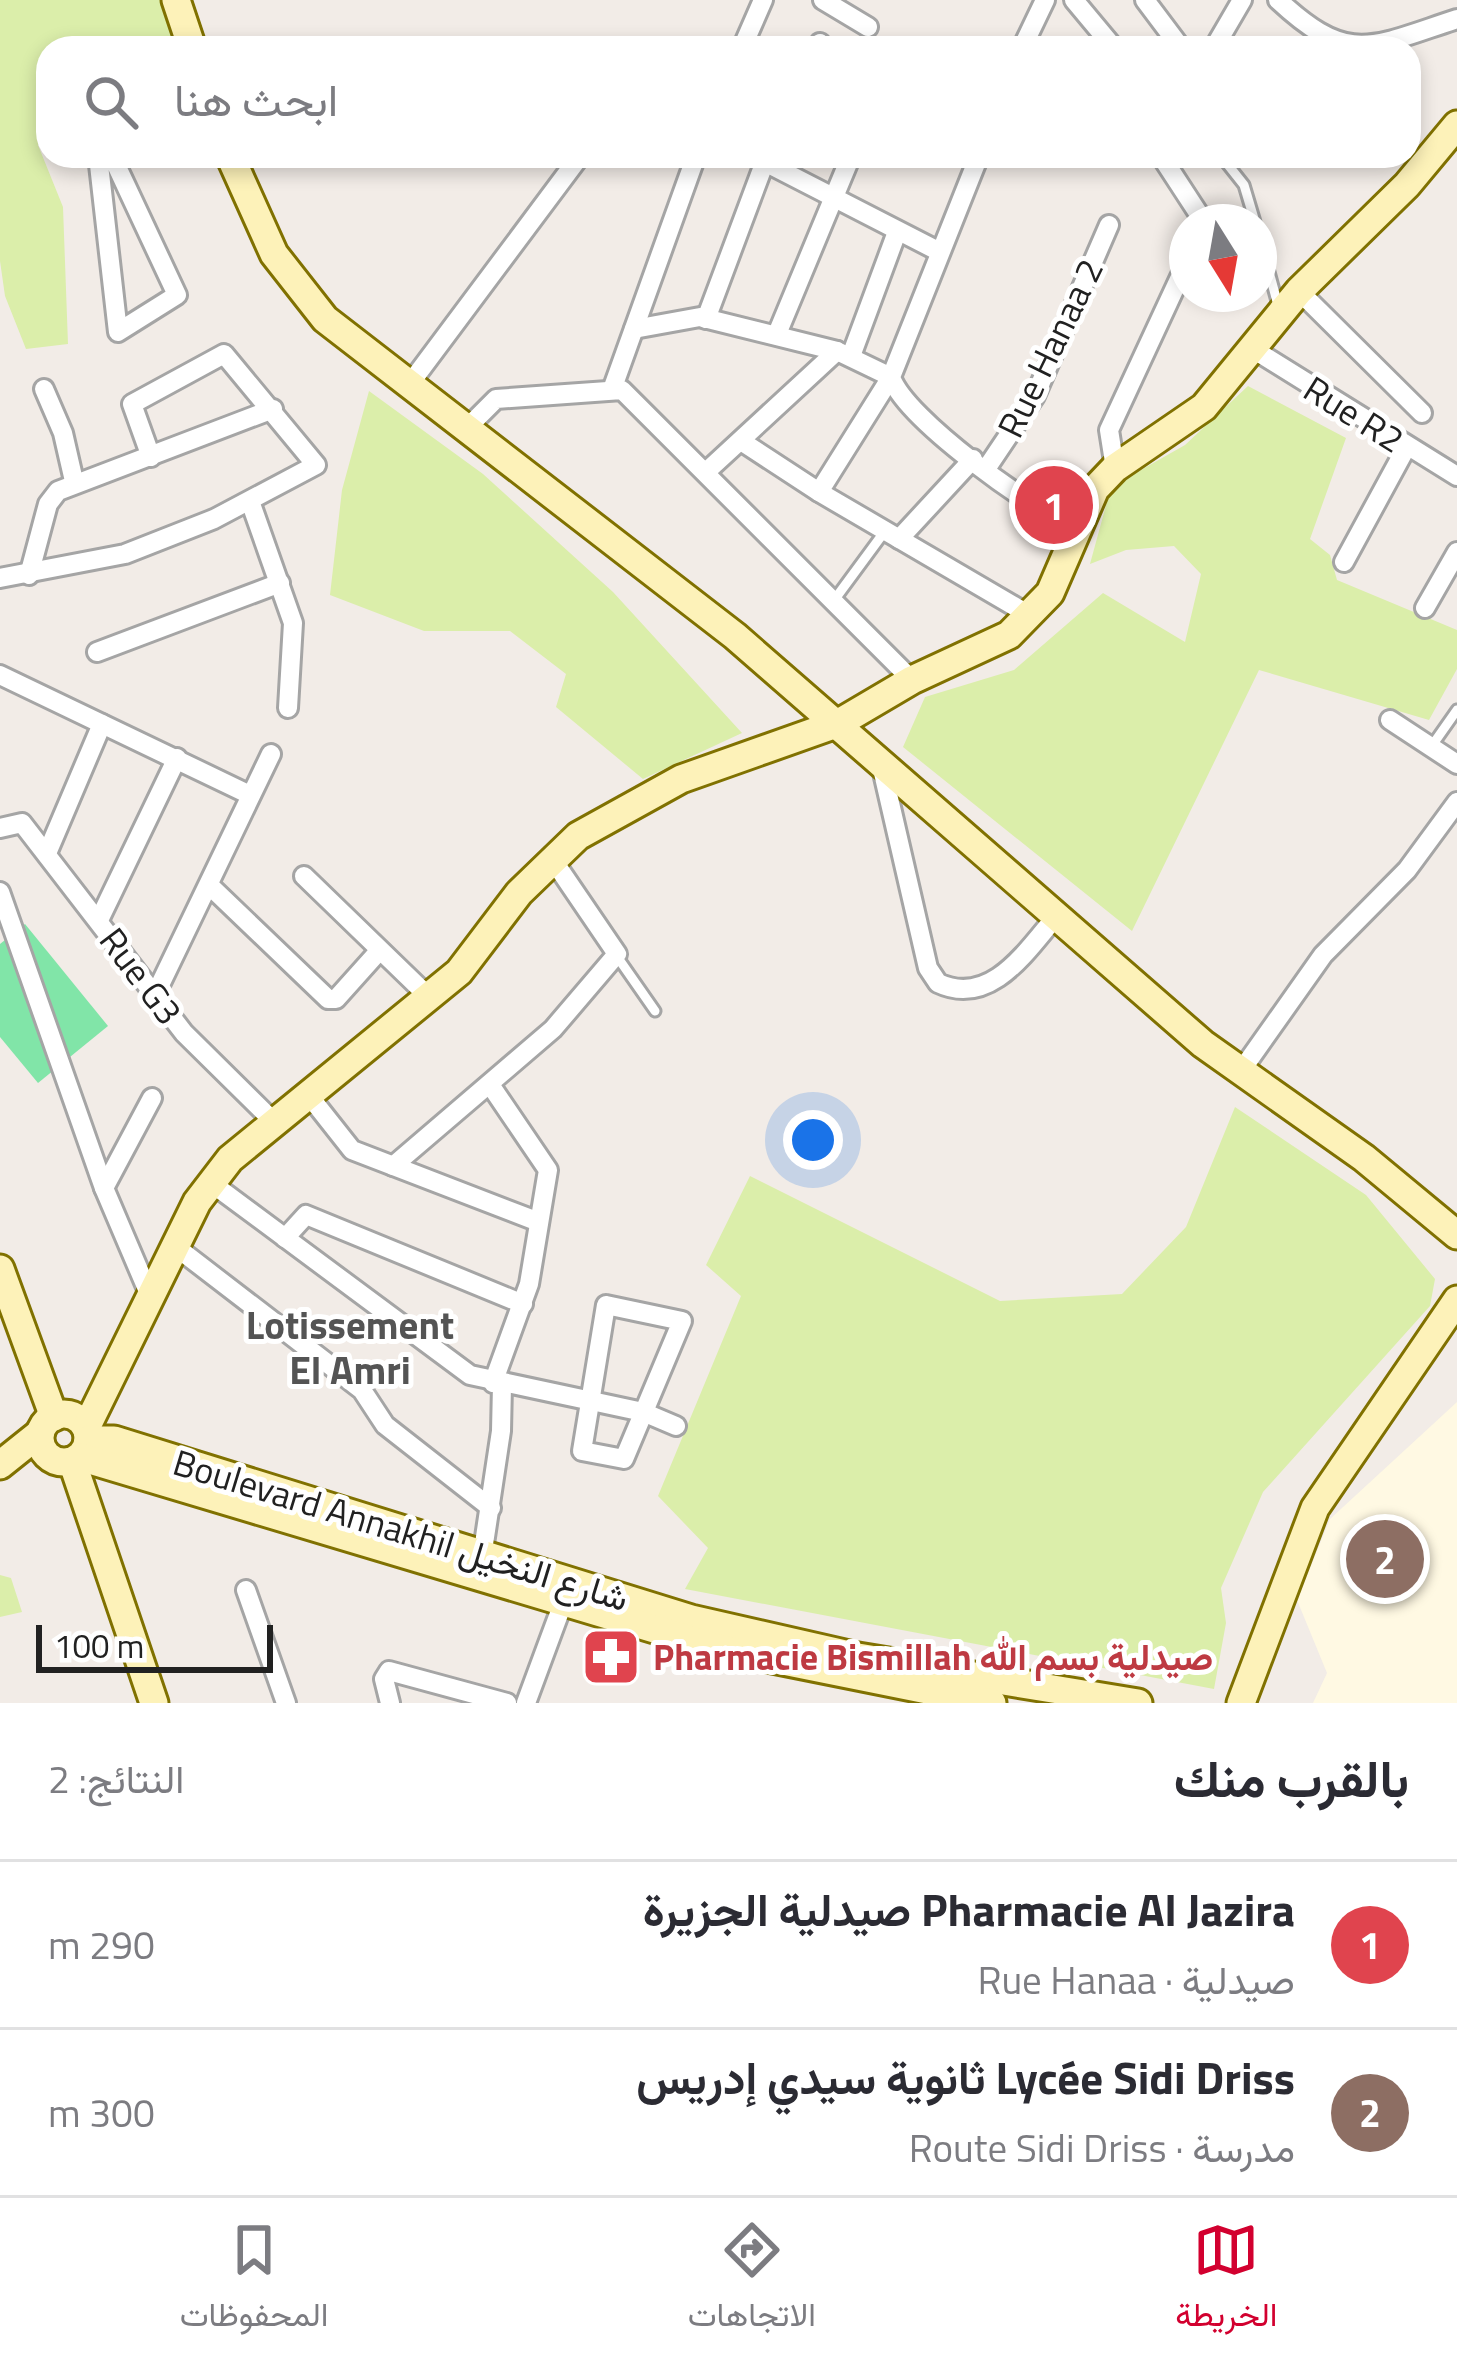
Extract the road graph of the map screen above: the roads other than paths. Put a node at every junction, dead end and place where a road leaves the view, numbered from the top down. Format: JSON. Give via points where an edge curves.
{"nodes":[{"id":1,"x":176,"y":0,"type":"edge"},
{"id":2,"x":764,"y":0,"type":"edge"},
{"id":3,"x":823,"y":0,"type":"edge"},
{"id":4,"x":1045,"y":0,"type":"edge"},
{"id":5,"x":1074,"y":0,"type":"edge"},
{"id":6,"x":1145,"y":0,"type":"edge"},
{"id":7,"x":1242,"y":0,"type":"edge"},
{"id":8,"x":1278,"y":0,"type":"edge"},
{"id":9,"x":1457,"y":20,"type":"edge"},
{"id":10,"x":868,"y":27,"type":"dead end"},
{"id":11,"x":188,"y":36,"type":"edge"},
{"id":12,"x":748,"y":36,"type":"edge"},
{"id":13,"x":1028,"y":36,"type":"edge"},
{"id":14,"x":1104,"y":36,"type":"edge"},
{"id":15,"x":1172,"y":36,"type":"edge"},
{"id":16,"x":1221,"y":36,"type":"edge"},
{"id":17,"x":1308,"y":36,"type":"edge"},
{"id":18,"x":1401,"y":36,"type":"edge"},
{"id":19,"x":1457,"y":125,"type":"edge"},
{"id":20,"x":99,"y":168,"type":"edge"},
{"id":21,"x":118,"y":168,"type":"edge"},
{"id":22,"x":234,"y":168,"type":"edge"},
{"id":23,"x":571,"y":168,"type":"edge"},
{"id":24,"x":692,"y":168,"type":"edge"},
{"id":25,"x":758,"y":168,"type":"edge"},
{"id":26,"x":779,"y":168,"type":"edge"},
{"id":27,"x":846,"y":168,"type":"edge"},
{"id":28,"x":974,"y":168,"type":"edge"},
{"id":29,"x":1169,"y":168,"type":"edge"},
{"id":30,"x":1231,"y":168,"type":"edge"},
{"id":31,"x":832,"y":198,"type":"junction"},
{"id":32,"x":1192,"y":204,"type":"edge"},
{"id":33,"x":1250,"y":204,"type":"edge"},
{"id":34,"x":1109,"y":225,"type":"dead end"},
{"id":35,"x":897,"y":232,"type":"junction"},
{"id":36,"x":940,"y":252,"type":"junction"},
{"id":37,"x":1277,"y":274,"type":"edge"},
{"id":38,"x":1169,"y":301,"type":"edge"},
{"id":39,"x":1290,"y":302,"type":"junction"},
{"id":40,"x":706,"y":319,"type":"junction"},
{"id":41,"x":634,"y":329,"type":"junction"},
{"id":42,"x":777,"y":334,"type":"junction"},
{"id":43,"x":1252,"y":350,"type":"junction"},
{"id":44,"x":844,"y":353,"type":"junction"},
{"id":45,"x":891,"y":377,"type":"junction"},
{"id":46,"x":409,"y":385,"type":"junction"},
{"id":47,"x":614,"y":387,"type":"junction"},
{"id":48,"x":44,"y":389,"type":"dead end"},
{"id":49,"x":273,"y":410,"type":"junction"},
{"id":50,"x":1422,"y":413,"type":"dead end"},
{"id":51,"x":464,"y":431,"type":"junction"},
{"id":52,"x":741,"y":441,"type":"junction"},
{"id":53,"x":1406,"y":448,"type":"junction"},
{"id":54,"x":152,"y":457,"type":"junction"},
{"id":55,"x":980,"y":464,"type":"junction"},
{"id":56,"x":1115,"y":468,"type":"junction"},
{"id":57,"x":707,"y":472,"type":"junction"},
{"id":58,"x":1457,"y":476,"type":"edge"},
{"id":59,"x":74,"y":481,"type":"junction"},
{"id":60,"x":819,"y":492,"type":"junction"},
{"id":61,"x":250,"y":501,"type":"junction"},
{"id":62,"x":1077,"y":529,"type":"junction"},
{"id":63,"x":892,"y":535,"type":"junction"},
{"id":64,"x":1457,"y":552,"type":"edge"},
{"id":65,"x":1344,"y":562,"type":"dead end"},
{"id":66,"x":29,"y":575,"type":"junction"},
{"id":67,"x":0,"y":578,"type":"edge"},
{"id":68,"x":280,"y":583,"type":"junction"},
{"id":69,"x":832,"y":603,"type":"junction"},
{"id":70,"x":1425,"y":608,"type":"dead end"},
{"id":71,"x":1031,"y":616,"type":"junction"},
{"id":72,"x":97,"y":652,"type":"dead end"},
{"id":73,"x":0,"y":676,"type":"edge"},
{"id":74,"x":912,"y":680,"type":"junction"},
{"id":75,"x":288,"y":708,"type":"dead end"},
{"id":76,"x":1457,"y":710,"type":"edge"},
{"id":77,"x":1390,"y":720,"type":"dead end"},
{"id":78,"x":839,"y":723,"type":"junction"},
{"id":79,"x":102,"y":724,"type":"junction"},
{"id":80,"x":1432,"y":747,"type":"junction"},
{"id":81,"x":271,"y":754,"type":"dead end"},
{"id":82,"x":879,"y":757,"type":"junction"},
{"id":83,"x":177,"y":758,"type":"junction"},
{"id":84,"x":1457,"y":764,"type":"edge"},
{"id":85,"x":248,"y":794,"type":"junction"},
{"id":86,"x":1457,"y":802,"type":"edge"},
{"id":87,"x":10,"y":825,"type":"edge"},
{"id":88,"x":48,"y":851,"type":"junction"},
{"id":89,"x":551,"y":856,"type":"junction"},
{"id":90,"x":304,"y":876,"type":"dead end"},
{"id":91,"x":209,"y":885,"type":"junction"},
{"id":92,"x":0,"y":892,"type":"edge"},
{"id":93,"x":1058,"y":914,"type":"junction"},
{"id":94,"x":99,"y":920,"type":"junction"},
{"id":95,"x":379,"y":951,"type":"junction"},
{"id":96,"x":616,"y":955,"type":"junction"},
{"id":97,"x":156,"y":993,"type":"junction"},
{"id":98,"x":430,"y":998,"type":"junction"},
{"id":99,"x":655,"y":1011,"type":"dead end"},
{"id":100,"x":1241,"y":1071,"type":"junction"},
{"id":101,"x":491,"y":1086,"type":"junction"},
{"id":102,"x":307,"y":1093,"type":"junction"},
{"id":103,"x":152,"y":1098,"type":"dead end"},
{"id":104,"x":273,"y":1120,"type":"junction"},
{"id":105,"x":393,"y":1166,"type":"junction"},
{"id":106,"x":209,"y":1182,"type":"junction"},
{"id":107,"x":104,"y":1188,"type":"junction"},
{"id":108,"x":539,"y":1222,"type":"junction"},
{"id":109,"x":1457,"y":1235,"type":"edge"},
{"id":110,"x":285,"y":1238,"type":"junction"},
{"id":111,"x":176,"y":1247,"type":"junction"},
{"id":112,"x":0,"y":1269,"type":"edge"},
{"id":113,"x":150,"y":1296,"type":"junction"},
{"id":114,"x":1457,"y":1300,"type":"edge"},
{"id":115,"x":523,"y":1304,"type":"junction"},
{"id":116,"x":498,"y":1384,"type":"junction"},
{"id":117,"x":590,"y":1401,"type":"junction"},
{"id":118,"x":643,"y":1412,"type":"junction"},
{"id":119,"x":676,"y":1426,"type":"dead end"},
{"id":120,"x":67,"y":1442,"type":"junction"},
{"id":121,"x":0,"y":1466,"type":"edge"},
{"id":122,"x":491,"y":1508,"type":"junction"},
{"id":123,"x":482,"y":1558,"type":"junction"},
{"id":124,"x":246,"y":1589,"type":"dead end"},
{"id":125,"x":566,"y":1595,"type":"junction"},
{"id":126,"x":154,"y":1703,"type":"edge"},
{"id":127,"x":286,"y":1703,"type":"edge"},
{"id":128,"x":390,"y":1703,"type":"edge"},
{"id":129,"x":507,"y":1703,"type":"edge"},
{"id":130,"x":526,"y":1703,"type":"edge"},
{"id":131,"x":992,"y":1703,"type":"edge"},
{"id":132,"x":1138,"y":1703,"type":"edge"},
{"id":133,"x":1241,"y":1703,"type":"edge"}],
"edges":[{"from":1,"to":11,"type":"street"},
{"from":2,"to":12,"type":"street"},
{"from":3,"to":10,"type":"street"},
{"from":4,"to":13,"type":"street"},
{"from":5,"to":14,"type":"street"},
{"from":6,"to":15,"type":"street"},
{"from":7,"to":16,"type":"street"},
{"from":8,"to":17,"type":"street"},
{"from":9,"to":18,"type":"street"},
{"from":19,"to":39,"type":"street"},
{"from":20,"to":21,"type":"street","via":[[118,332],[176,295]]},
{"from":22,"to":46,"type":"street","via":[[299,291]]},
{"from":23,"to":46,"type":"street"},
{"from":24,"to":41,"type":"street"},
{"from":25,"to":40,"type":"street"},
{"from":26,"to":31,"type":"street"},
{"from":27,"to":31,"type":"street"},
{"from":28,"to":36,"type":"street"},
{"from":29,"to":32,"type":"street"},
{"from":30,"to":33,"type":"lane"},
{"from":31,"to":35,"type":"street"},
{"from":31,"to":42,"type":"street"},
{"from":34,"to":55,"type":"street","name":"Rue Hanaa 2","via":[[1035,396]]},
{"from":35,"to":36,"type":"street"},
{"from":35,"to":44,"type":"street"},
{"from":36,"to":45,"type":"street"},
{"from":37,"to":39,"type":"lane"},
{"from":38,"to":56,"type":"street","via":[[1109,430]]},
{"from":39,"to":43,"type":"street"},
{"from":39,"to":50,"type":"street"},
{"from":40,"to":41,"type":"street"},
{"from":40,"to":42,"type":"street"},
{"from":41,"to":47,"type":"street"},
{"from":42,"to":44,"type":"street"},
{"from":43,"to":53,"type":"street","name":"Rue R2"},
{"from":43,"to":56,"type":"street","via":[[1204,407]]},
{"from":44,"to":45,"type":"street"},
{"from":44,"to":52,"type":"street"},
{"from":45,"to":55,"type":"street","via":[[906,405]]},
{"from":45,"to":60,"type":"street"},
{"from":46,"to":51,"type":"street"},
{"from":47,"to":51,"type":"street","via":[[496,399]]},
{"from":47,"to":57,"type":"street"},
{"from":48,"to":59,"type":"street"},
{"from":49,"to":54,"type":"street"},
{"from":49,"to":54,"type":"street","via":[[222,354],[132,404]]},
{"from":49,"to":61,"type":"street","via":[[315,466]]},
{"from":51,"to":78,"type":"street","via":[[572,507]]},
{"from":52,"to":57,"type":"street"},
{"from":52,"to":60,"type":"street"},
{"from":53,"to":58,"type":"street","name":"Rue R2"},
{"from":53,"to":65,"type":"street"},
{"from":54,"to":59,"type":"street"},
{"from":55,"to":62,"type":"street"},
{"from":55,"to":63,"type":"street","name":"Rue Hanaa 2"},
{"from":56,"to":62,"type":"street"},
{"from":57,"to":69,"type":"street"},
{"from":59,"to":66,"type":"street","via":[[52,496]]},
{"from":60,"to":63,"type":"street"},
{"from":61,"to":66,"type":"street","via":[[125,554]]},
{"from":61,"to":68,"type":"street"},
{"from":62,"to":71,"type":"street","via":[[1050,593]]},
{"from":63,"to":69,"type":"lane"},
{"from":63,"to":71,"type":"street"},
{"from":64,"to":70,"type":"street"},
{"from":66,"to":67,"type":"street"},
{"from":68,"to":72,"type":"street"},
{"from":68,"to":75,"type":"street","via":[[296,644]]},
{"from":69,"to":74,"type":"street"},
{"from":71,"to":74,"type":"street","via":[[1009,635]]},
{"from":73,"to":79,"type":"street"},
{"from":74,"to":78,"type":"street"},
{"from":76,"to":80,"type":"lane"},
{"from":77,"to":80,"type":"street"},
{"from":78,"to":82,"type":"street"},
{"from":78,"to":89,"type":"street","via":[[681,779]]},
{"from":79,"to":83,"type":"street"},
{"from":79,"to":88,"type":"street"},
{"from":80,"to":84,"type":"street"},
{"from":81,"to":85,"type":"street"},
{"from":82,"to":93,"type":"street"},
{"from":82,"to":93,"type":"street","via":[[938,983],[985,987]]},
{"from":83,"to":85,"type":"street"},
{"from":83,"to":94,"type":"street"},
{"from":85,"to":91,"type":"street"},
{"from":86,"to":100,"type":"street","via":[[1323,955]]},
{"from":87,"to":88,"type":"street","name":"Rue G3"},
{"from":88,"to":94,"type":"street","name":"Rue G3"},
{"from":89,"to":96,"type":"street"},
{"from":89,"to":98,"type":"street"},
{"from":90,"to":95,"type":"street"},
{"from":91,"to":95,"type":"street","via":[[328,999]]},
{"from":91,"to":97,"type":"street"},
{"from":92,"to":107,"type":"street"},
{"from":93,"to":100,"type":"street"},
{"from":94,"to":97,"type":"street","name":"Rue G3"},
{"from":95,"to":98,"type":"street"},
{"from":96,"to":99,"type":"lane"},
{"from":96,"to":101,"type":"street"},
{"from":97,"to":104,"type":"street","name":"Rue G3","via":[[184,1033]]},
{"from":98,"to":102,"type":"street"},
{"from":100,"to":109,"type":"street"},
{"from":101,"to":105,"type":"street"},
{"from":101,"to":108,"type":"street","via":[[548,1165]]},
{"from":102,"to":104,"type":"street"},
{"from":102,"to":105,"type":"street","via":[[345,1144]]},
{"from":103,"to":107,"type":"street"},
{"from":104,"to":106,"type":"street"},
{"from":105,"to":108,"type":"street"},
{"from":106,"to":110,"type":"street"},
{"from":106,"to":111,"type":"street"},
{"from":107,"to":113,"type":"street"},
{"from":108,"to":115,"type":"street"},
{"from":110,"to":115,"type":"street","via":[[306,1215]]},
{"from":110,"to":116,"type":"street","via":[[425,1347]]},
{"from":111,"to":113,"type":"street"},
{"from":111,"to":122,"type":"street","via":[[362,1390],[385,1425]]},
{"from":112,"to":120,"type":"street"},
{"from":113,"to":120,"type":"street"},
{"from":114,"to":133,"type":"street","via":[[1315,1508]]},
{"from":115,"to":116,"type":"street","via":[[503,1345]]},
{"from":116,"to":117,"type":"street"},
{"from":116,"to":122,"type":"street"},
{"from":117,"to":118,"type":"street"},
{"from":117,"to":118,"type":"street","via":[[583,1452],[626,1458]]},
{"from":117,"to":118,"type":"street","via":[[606,1305],[680,1318]]},
{"from":118,"to":119,"type":"street"},
{"from":120,"to":121,"type":"street"},
{"from":120,"to":123,"type":"street","name":"Boulevard Annakhil شارع النخيل","via":[[114,1440]]},
{"from":120,"to":125,"type":"street","name":"Boulevard Annakhil شارع النخيل"},
{"from":120,"to":126,"type":"street"},
{"from":122,"to":123,"type":"street"},
{"from":123,"to":125,"type":"street","name":"Boulevard Annakhil شارع النخيل"},
{"from":124,"to":127,"type":"street"},
{"from":125,"to":130,"type":"street"},
{"from":125,"to":131,"type":"street","name":"Boulevard Annakhil شارع النخيل","via":[[762,1660]]},
{"from":125,"to":132,"type":"street","name":"Boulevard Annakhil شارع النخيل","via":[[858,1657]]},
{"from":128,"to":129,"type":"street","via":[[389,1671]]}]}
